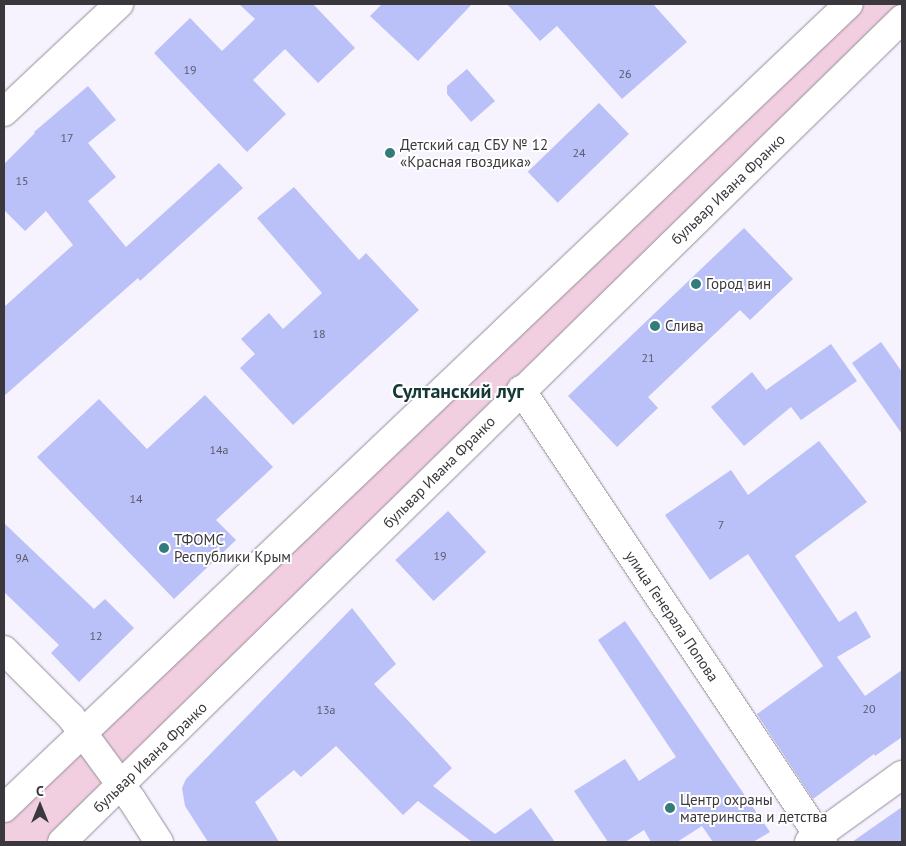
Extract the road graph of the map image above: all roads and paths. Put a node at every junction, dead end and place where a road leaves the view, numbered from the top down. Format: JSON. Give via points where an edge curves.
{"nodes":[{"id":1,"x":119,"y":4,"type":"edge"},
{"id":2,"x":849,"y":4,"type":"edge"},
{"id":3,"x":902,"y":19,"type":"edge"},
{"id":4,"x":4,"y":112,"type":"edge"},
{"id":5,"x":522,"y":390,"type":"junction"},
{"id":6,"x":4,"y":650,"type":"edge"},
{"id":7,"x":83,"y":733,"type":"junction"},
{"id":8,"x":902,"y":776,"type":"edge"},
{"id":9,"x":121,"y":787,"type":"junction"},
{"id":10,"x":4,"y":808,"type":"edge"},
{"id":11,"x":817,"y":840,"type":"edge"},
{"id":12,"x":62,"y":842,"type":"edge"},
{"id":13,"x":159,"y":842,"type":"edge"}],
"edges":[{"from":1,"to":4,"type":"street"},
{"from":2,"to":7,"type":"street"},
{"from":3,"to":5,"type":"street","name":"бульвар Ивана Франко"},
{"from":5,"to":9,"type":"street","name":"бульвар Ивана Франко"},
{"from":5,"to":11,"type":"street","name":"улица Генерала Попова"},
{"from":6,"to":7,"type":"street"},
{"from":7,"to":9,"type":"street"},
{"from":7,"to":10,"type":"street"},
{"from":8,"to":11,"type":"street"},
{"from":9,"to":12,"type":"street","name":"бульвар Ивана Франко"},
{"from":9,"to":13,"type":"street"}]}
